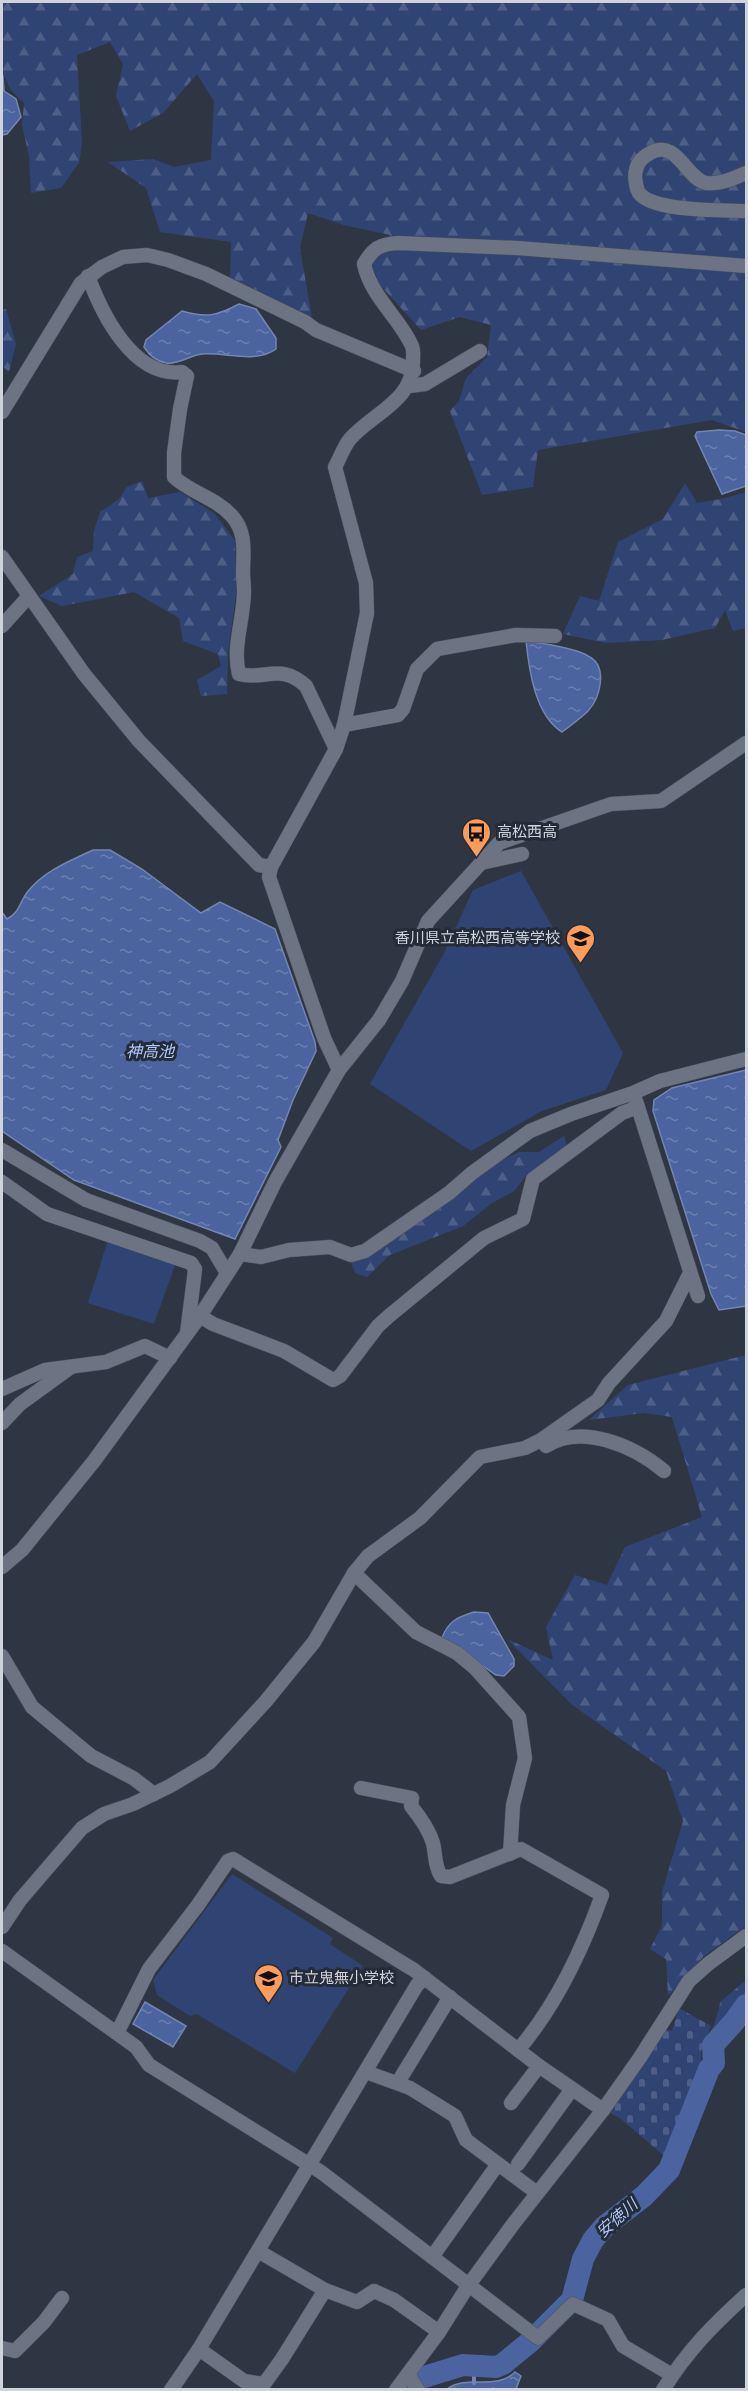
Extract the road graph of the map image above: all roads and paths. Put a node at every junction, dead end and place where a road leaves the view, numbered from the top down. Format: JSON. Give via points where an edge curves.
{"nodes":[{"id":1,"x":747,"y":173,"type":"edge"},
{"id":2,"x":747,"y":211,"type":"edge"},
{"id":3,"x":747,"y":266,"type":"edge"},
{"id":4,"x":88,"y":276,"type":"junction"},
{"id":5,"x":480,"y":351,"type":"dead end"},
{"id":6,"x":414,"y":371,"type":"junction"},
{"id":7,"x":409,"y":386,"type":"junction"},
{"id":8,"x":2,"y":412,"type":"edge"},
{"id":9,"x":2,"y":557,"type":"edge"},
{"id":10,"x":30,"y":596,"type":"junction"},
{"id":11,"x":2,"y":626,"type":"edge"},
{"id":12,"x":555,"y":636,"type":"dead end"},
{"id":13,"x":344,"y":725,"type":"junction"},
{"id":14,"x":747,"y":743,"type":"edge"},
{"id":15,"x":336,"y":749,"type":"junction"},
{"id":16,"x":522,"y":854,"type":"dead end"},
{"id":17,"x":481,"y":863,"type":"junction"},
{"id":18,"x":270,"y":867,"type":"junction"},
{"id":19,"x":747,"y":1059,"type":"edge"},
{"id":20,"x":339,"y":1070,"type":"junction"},
{"id":21,"x":633,"y":1093,"type":"junction"},
{"id":22,"x":638,"y":1107,"type":"junction"},
{"id":23,"x":2,"y":1150,"type":"edge"},
{"id":24,"x":2,"y":1182,"type":"edge"},
{"id":25,"x":240,"y":1254,"type":"junction"},
{"id":26,"x":227,"y":1273,"type":"junction"},
{"id":27,"x":690,"y":1273,"type":"junction"},
{"id":28,"x":698,"y":1296,"type":"dead end"},
{"id":29,"x":200,"y":1316,"type":"junction"},
{"id":30,"x":186,"y":1335,"type":"junction"},
{"id":31,"x":170,"y":1358,"type":"junction"},
{"id":32,"x":73,"y":1366,"type":"junction"},
{"id":33,"x":2,"y":1389,"type":"edge"},
{"id":34,"x":2,"y":1423,"type":"edge"},
{"id":35,"x":525,"y":1448,"type":"junction"},
{"id":36,"x":664,"y":1471,"type":"dead end"},
{"id":37,"x":2,"y":1567,"type":"edge"},
{"id":38,"x":354,"y":1573,"type":"junction"},
{"id":39,"x":2,"y":1656,"type":"edge"},
{"id":40,"x":361,"y":1788,"type":"dead end"},
{"id":41,"x":154,"y":1794,"type":"junction"},
{"id":42,"x":510,"y":1854,"type":"junction"},
{"id":43,"x":2,"y":1927,"type":"edge"},
{"id":44,"x":747,"y":1936,"type":"edge"},
{"id":45,"x":2,"y":1951,"type":"edge"},
{"id":46,"x":425,"y":1978,"type":"junction"},
{"id":47,"x":450,"y":1997,"type":"junction"},
{"id":48,"x":117,"y":2033,"type":"junction"},
{"id":49,"x":518,"y":2050,"type":"junction"},
{"id":50,"x":539,"y":2066,"type":"junction"},
{"id":51,"x":366,"y":2072,"type":"junction"},
{"id":52,"x":400,"y":2079,"type":"dead end"},
{"id":53,"x":572,"y":2089,"type":"junction"},
{"id":54,"x":511,"y":2103,"type":"dead end"},
{"id":55,"x":603,"y":2109,"type":"junction"},
{"id":56,"x":498,"y":2164,"type":"junction"},
{"id":57,"x":518,"y":2164,"type":"dead end"},
{"id":58,"x":309,"y":2165,"type":"junction"},
{"id":59,"x":537,"y":2193,"type":"junction"},
{"id":60,"x":258,"y":2251,"type":"junction"},
{"id":61,"x":432,"y":2256,"type":"junction"},
{"id":62,"x":468,"y":2286,"type":"junction"},
{"id":63,"x":325,"y":2290,"type":"junction"},
{"id":64,"x":747,"y":2295,"type":"edge"},
{"id":65,"x":62,"y":2298,"type":"dead end"},
{"id":66,"x":439,"y":2332,"type":"junction"},
{"id":67,"x":2,"y":2348,"type":"edge"},
{"id":68,"x":199,"y":2349,"type":"junction"},
{"id":69,"x":408,"y":2374,"type":"junction"},
{"id":70,"x":672,"y":2375,"type":"junction"},
{"id":71,"x":242,"y":2385,"type":"edge"},
{"id":72,"x":171,"y":2390,"type":"edge"},
{"id":73,"x":396,"y":2390,"type":"edge"},
{"id":74,"x":418,"y":2390,"type":"edge"},
{"id":75,"x":663,"y":2390,"type":"edge"}],
"edges":[{"from":1,"to":2,"type":"street","via":[[720,183],[704,183],[693,176],[680,158],[654,151],[640,158],[635,173],[639,192],[662,205]]},
{"from":3,"to":6,"type":"street","via":[[517,248],[384,244],[372,250],[364,264],[367,278],[413,349]]},
{"from":4,"to":6,"type":"street","via":[[123,257],[147,255],[168,260],[206,274],[315,330]]},
{"from":4,"to":8,"type":"street"},
{"from":4,"to":15,"type":"street","via":[[120,340],[145,363],[170,374],[182,372],[187,376],[174,453],[174,477],[225,510],[241,530],[245,549],[236,662],[239,674],[282,673],[298,679],[306,686]]},
{"from":5,"to":7,"type":"street","via":[[425,384]]},
{"from":6,"to":7,"type":"street"},
{"from":7,"to":13,"type":"street","via":[[349,440],[335,467],[366,583],[367,613]]},
{"from":9,"to":10,"type":"street"},
{"from":10,"to":11,"type":"street"},
{"from":10,"to":18,"type":"street","via":[[84,674],[139,741],[259,865]]},
{"from":12,"to":13,"type":"street","via":[[516,635],[437,649],[417,669],[398,714]]},
{"from":13,"to":15,"type":"street"},
{"from":14,"to":17,"type":"street","via":[[661,801],[611,804],[499,843]]},
{"from":15,"to":18,"type":"street"},
{"from":16,"to":17,"type":"street"},
{"from":17,"to":20,"type":"street","via":[[428,921],[402,981],[379,1020]]},
{"from":18,"to":20,"type":"street","via":[[269,877],[289,939]]},
{"from":19,"to":21,"type":"street","via":[[660,1081]]},
{"from":20,"to":25,"type":"street","via":[[275,1182]]},
{"from":21,"to":22,"type":"street"},
{"from":21,"to":25,"type":"street","via":[[530,1131],[365,1251],[351,1255],[330,1247],[261,1257]]},
{"from":22,"to":27,"type":"street"},
{"from":22,"to":29,"type":"street","via":[[622,1113],[533,1179],[523,1219],[484,1238],[388,1316],[333,1380],[284,1351]]},
{"from":23,"to":26,"type":"street","via":[[86,1200],[200,1241],[212,1248]]},
{"from":24,"to":30,"type":"street","via":[[47,1214],[191,1263],[195,1269]]},
{"from":25,"to":26,"type":"street"},
{"from":26,"to":29,"type":"street"},
{"from":27,"to":28,"type":"street"},
{"from":27,"to":35,"type":"street","via":[[666,1321],[598,1400]]},
{"from":29,"to":30,"type":"street"},
{"from":30,"to":31,"type":"street"},
{"from":31,"to":32,"type":"street","via":[[145,1347],[106,1362]]},
{"from":31,"to":37,"type":"street","via":[[94,1461],[22,1550]]},
{"from":32,"to":33,"type":"street","via":[[45,1371]]},
{"from":32,"to":34,"type":"street"},
{"from":35,"to":36,"type":"street","via":[[539,1450],[559,1438],[599,1438],[628,1449]]},
{"from":35,"to":38,"type":"street","via":[[480,1457],[420,1518],[368,1556]]},
{"from":38,"to":41,"type":"street","via":[[314,1642],[266,1701],[210,1762]]},
{"from":38,"to":42,"type":"street","via":[[417,1632],[457,1653],[475,1668],[519,1717],[525,1758],[513,1804]]},
{"from":39,"to":41,"type":"street","via":[[32,1707],[92,1756],[134,1778]]},
{"from":40,"to":42,"type":"street","via":[[412,1798],[411,1806],[433,1844],[435,1866],[441,1876],[450,1877]]},
{"from":41,"to":43,"type":"street","via":[[82,1827]]},
{"from":42,"to":49,"type":"street","via":[[521,1850],[602,1895],[574,1962],[532,2034]]},
{"from":44,"to":55,"type":"street","via":[[689,1981]]},
{"from":45,"to":48,"type":"street"},
{"from":46,"to":47,"type":"street"},
{"from":46,"to":48,"type":"street","via":[[233,1858],[149,1968]]},
{"from":46,"to":51,"type":"street"},
{"from":47,"to":49,"type":"street"},
{"from":47,"to":52,"type":"street"},
{"from":48,"to":58,"type":"street","via":[[136,2047],[149,2065]]},
{"from":49,"to":50,"type":"street"},
{"from":50,"to":53,"type":"street"},
{"from":50,"to":54,"type":"street"},
{"from":51,"to":56,"type":"street","via":[[410,2088],[456,2116],[466,2140]]},
{"from":51,"to":58,"type":"street"},
{"from":53,"to":55,"type":"street"},
{"from":53,"to":57,"type":"street"},
{"from":55,"to":59,"type":"street"},
{"from":56,"to":59,"type":"street"},
{"from":56,"to":61,"type":"street"},
{"from":58,"to":60,"type":"street"},
{"from":58,"to":61,"type":"street"},
{"from":59,"to":62,"type":"street"},
{"from":60,"to":63,"type":"street"},
{"from":60,"to":68,"type":"street"},
{"from":61,"to":62,"type":"street"},
{"from":62,"to":66,"type":"street"},
{"from":62,"to":70,"type":"street","via":[[538,2338],[573,2304],[592,2311],[608,2320],[623,2346]]},
{"from":63,"to":66,"type":"street","via":[[357,2302],[374,2291],[394,2300]]},
{"from":63,"to":71,"type":"street","via":[[264,2384]]},
{"from":64,"to":70,"type":"street","via":[[697,2341]]},
{"from":65,"to":67,"type":"street","via":[[15,2351]]},
{"from":66,"to":69,"type":"street"},
{"from":68,"to":71,"type":"street"},
{"from":68,"to":72,"type":"street"},
{"from":69,"to":73,"type":"street"},
{"from":69,"to":74,"type":"street"},
{"from":70,"to":75,"type":"street"}]}
